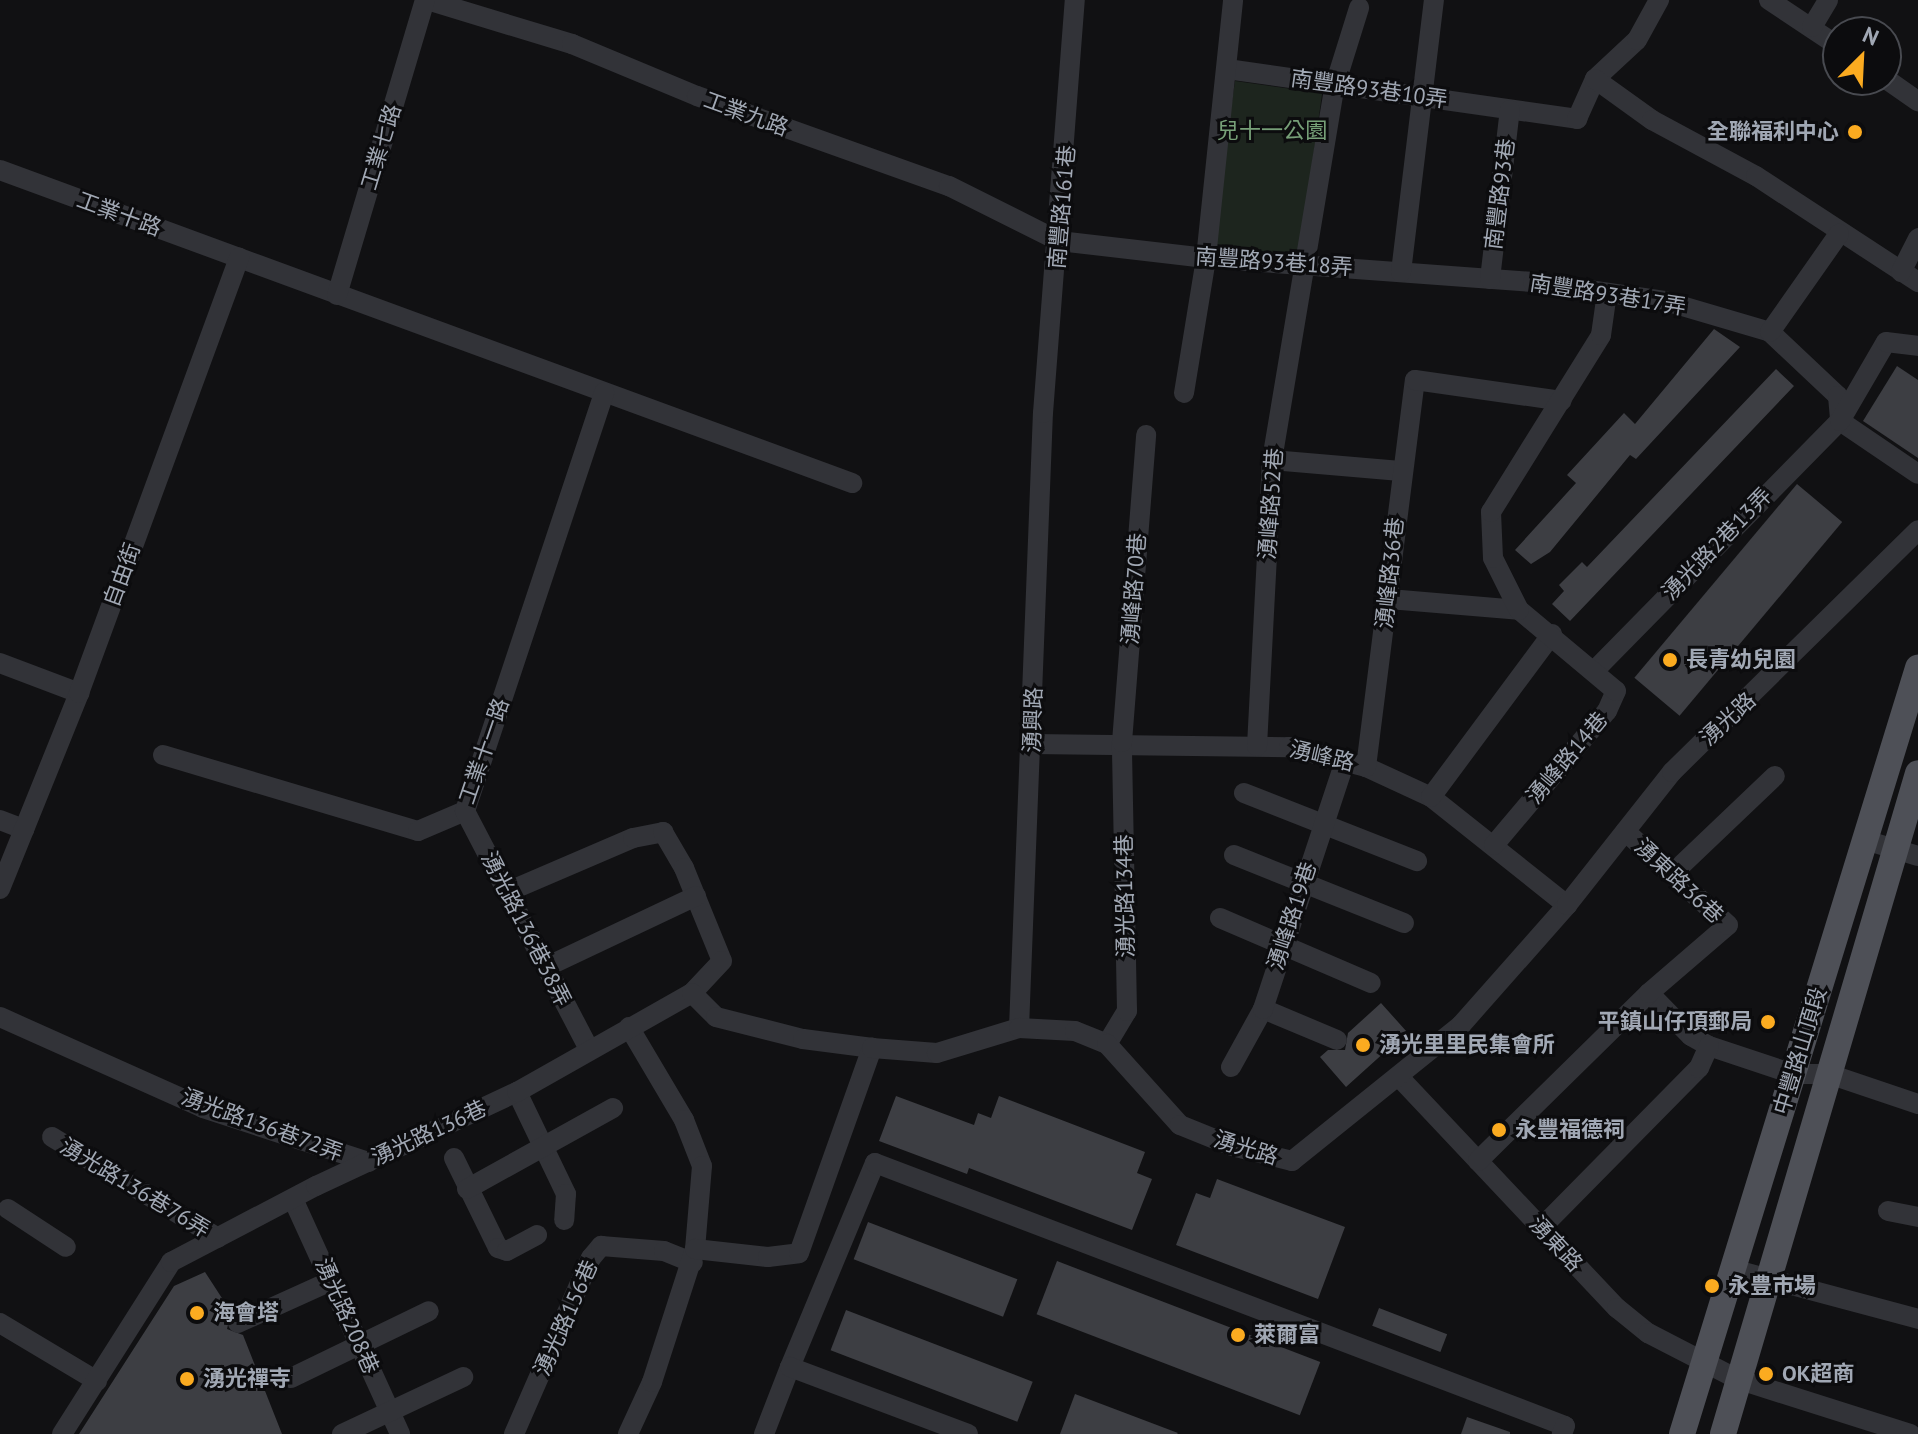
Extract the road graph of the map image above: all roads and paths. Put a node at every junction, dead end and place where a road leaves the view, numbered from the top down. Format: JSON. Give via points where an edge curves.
{"nodes":[{"id":1,"x":425,"y":0,"type":"edge"},
{"id":2,"x":1075,"y":0,"type":"edge"},
{"id":3,"x":1233,"y":0,"type":"edge"},
{"id":4,"x":1434,"y":0,"type":"edge"},
{"id":5,"x":1659,"y":0,"type":"edge"},
{"id":6,"x":1769,"y":0,"type":"edge"},
{"id":7,"x":1828,"y":0,"type":"edge"},
{"id":8,"x":1359,"y":8,"type":"dead end"},
{"id":9,"x":1812,"y":27,"type":"junction"},
{"id":10,"x":1822,"y":34,"type":"edge"},
{"id":11,"x":1227,"y":69,"type":"junction"},
{"id":12,"x":1595,"y":79,"type":"junction"},
{"id":13,"x":1335,"y":85,"type":"junction"},
{"id":14,"x":1421,"y":97,"type":"junction"},
{"id":15,"x":1510,"y":110,"type":"junction"},
{"id":16,"x":0,"y":170,"type":"edge"},
{"id":17,"x":1839,"y":234,"type":"junction"},
{"id":18,"x":1918,"y":238,"type":"edge"},
{"id":19,"x":1059,"y":241,"type":"junction"},
{"id":20,"x":239,"y":257,"type":"junction"},
{"id":21,"x":1206,"y":258,"type":"junction"},
{"id":22,"x":1304,"y":264,"type":"junction"},
{"id":23,"x":1401,"y":272,"type":"junction"},
{"id":24,"x":1910,"y":277,"type":"edge"},
{"id":25,"x":1490,"y":279,"type":"junction"},
{"id":26,"x":1607,"y":293,"type":"junction"},
{"id":27,"x":337,"y":295,"type":"junction"},
{"id":28,"x":1770,"y":332,"type":"junction"},
{"id":29,"x":1918,"y":346,"type":"edge"},
{"id":30,"x":604,"y":392,"type":"junction"},
{"id":31,"x":1184,"y":393,"type":"dead end"},
{"id":32,"x":1562,"y":401,"type":"junction"},
{"id":33,"x":1043,"y":413,"type":"joint"},
{"id":34,"x":1840,"y":421,"type":"junction"},
{"id":35,"x":1146,"y":435,"type":"dead end"},
{"id":36,"x":1272,"y":460,"type":"junction"},
{"id":37,"x":1401,"y":471,"type":"junction"},
{"id":38,"x":1918,"y":474,"type":"edge"},
{"id":39,"x":852,"y":483,"type":"dead end"},
{"id":40,"x":1918,"y":530,"type":"edge"},
{"id":41,"x":1389,"y":599,"type":"junction"},
{"id":42,"x":1519,"y":610,"type":"junction"},
{"id":43,"x":1552,"y":634,"type":"junction"},
{"id":44,"x":0,"y":663,"type":"edge"},
{"id":45,"x":1918,"y":668,"type":"edge"},
{"id":46,"x":1596,"y":669,"type":"junction"},
{"id":47,"x":79,"y":693,"type":"junction"},
{"id":48,"x":1122,"y":742,"type":"junction"},
{"id":49,"x":1032,"y":744,"type":"junction"},
{"id":50,"x":1257,"y":746,"type":"junction"},
{"id":51,"x":163,"y":755,"type":"dead end"},
{"id":52,"x":1345,"y":761,"type":"junction"},
{"id":53,"x":1366,"y":767,"type":"junction"},
{"id":54,"x":1918,"y":773,"type":"edge"},
{"id":55,"x":1775,"y":776,"type":"dead end"},
{"id":56,"x":1244,"y":793,"type":"dead end"},
{"id":57,"x":1431,"y":797,"type":"junction"},
{"id":58,"x":465,"y":811,"type":"junction"},
{"id":59,"x":0,"y":820,"type":"edge"},
{"id":60,"x":1323,"y":821,"type":"junction"},
{"id":61,"x":24,"y":829,"type":"junction"},
{"id":62,"x":1625,"y":831,"type":"junction"},
{"id":63,"x":1865,"y":840,"type":"junction"},
{"id":64,"x":1494,"y":845,"type":"junction"},
{"id":65,"x":1906,"y":852,"type":"edge"},
{"id":66,"x":1234,"y":855,"type":"dead end"},
{"id":67,"x":1417,"y":861,"type":"dead end"},
{"id":68,"x":1672,"y":874,"type":"junction"},
{"id":69,"x":1303,"y":881,"type":"junction"},
{"id":70,"x":0,"y":889,"type":"edge"},
{"id":71,"x":507,"y":892,"type":"junction"},
{"id":72,"x":696,"y":896,"type":"junction"},
{"id":73,"x":1567,"y":905,"type":"junction"},
{"id":74,"x":1220,"y":918,"type":"dead end"},
{"id":75,"x":1404,"y":923,"type":"dead end"},
{"id":76,"x":1283,"y":944,"type":"junction"},
{"id":77,"x":546,"y":967,"type":"junction"},
{"id":78,"x":1371,"y":983,"type":"dead end"},
{"id":79,"x":692,"y":993,"type":"junction"},
{"id":80,"x":1649,"y":993,"type":"junction"},
{"id":81,"x":1263,"y":1009,"type":"junction"},
{"id":82,"x":0,"y":1017,"type":"edge"},
{"id":83,"x":629,"y":1027,"type":"junction"},
{"id":84,"x":1019,"y":1028,"type":"junction"},
{"id":85,"x":1337,"y":1040,"type":"dead end"},
{"id":86,"x":1107,"y":1044,"type":"junction"},
{"id":87,"x":1709,"y":1046,"type":"junction"},
{"id":88,"x":588,"y":1047,"type":"junction"},
{"id":89,"x":872,"y":1048,"type":"junction"},
{"id":90,"x":1231,"y":1067,"type":"dead end"},
{"id":91,"x":1793,"y":1074,"type":"junction"},
{"id":92,"x":1829,"y":1074,"type":"junction"},
{"id":93,"x":1399,"y":1077,"type":"junction"},
{"id":94,"x":517,"y":1092,"type":"junction"},
{"id":95,"x":1918,"y":1104,"type":"edge"},
{"id":96,"x":613,"y":1108,"type":"dead end"},
{"id":97,"x":52,"y":1137,"type":"dead end"},
{"id":98,"x":538,"y":1146,"type":"junction"},
{"id":99,"x":454,"y":1158,"type":"dead end"},
{"id":100,"x":1478,"y":1161,"type":"junction"},
{"id":101,"x":368,"y":1162,"type":"junction"},
{"id":102,"x":467,"y":1189,"type":"junction"},
{"id":103,"x":293,"y":1199,"type":"junction"},
{"id":104,"x":8,"y":1209,"type":"dead end"},
{"id":105,"x":1888,"y":1211,"type":"dead end"},
{"id":106,"x":1918,"y":1217,"type":"edge"},
{"id":107,"x":564,"y":1220,"type":"dead end"},
{"id":108,"x":1541,"y":1228,"type":"junction"},
{"id":109,"x":537,"y":1235,"type":"dead end"},
{"id":110,"x":218,"y":1238,"type":"junction"},
{"id":111,"x":66,"y":1247,"type":"dead end"},
{"id":112,"x":694,"y":1256,"type":"junction"},
{"id":113,"x":1732,"y":1269,"type":"junction"},
{"id":114,"x":333,"y":1280,"type":"junction"},
{"id":115,"x":1765,"y":1280,"type":"junction"},
{"id":116,"x":429,"y":1311,"type":"dead end"},
{"id":117,"x":1918,"y":1319,"type":"edge"},
{"id":118,"x":0,"y":1323,"type":"edge"},
{"id":119,"x":238,"y":1323,"type":"dead end"},
{"id":120,"x":361,"y":1344,"type":"junction"},
{"id":121,"x":1704,"y":1358,"type":"junction"},
{"id":122,"x":790,"y":1367,"type":"junction"},
{"id":123,"x":463,"y":1377,"type":"dead end"},
{"id":124,"x":291,"y":1378,"type":"dead end"},
{"id":125,"x":1737,"y":1379,"type":"junction"},
{"id":126,"x":97,"y":1381,"type":"junction"},
{"id":127,"x":389,"y":1409,"type":"junction"},
{"id":128,"x":62,"y":1434,"type":"edge"},
{"id":129,"x":342,"y":1434,"type":"edge"},
{"id":130,"x":400,"y":1434,"type":"edge"},
{"id":131,"x":514,"y":1434,"type":"edge"},
{"id":132,"x":628,"y":1434,"type":"edge"},
{"id":133,"x":764,"y":1434,"type":"edge"},
{"id":134,"x":968,"y":1434,"type":"edge"},
{"id":135,"x":1562,"y":1434,"type":"edge"},
{"id":136,"x":1682,"y":1434,"type":"edge"},
{"id":137,"x":1723,"y":1434,"type":"edge"},
{"id":138,"x":1910,"y":1434,"type":"edge"}],
"edges":[{"from":1,"to":19,"type":"street","name":"工業九路","via":[[572,44],[697,96],[949,186]]},
{"from":1,"to":27,"type":"street","name":"工業七路"},
{"from":2,"to":19,"type":"street","name":"南豐路161巷"},
{"from":3,"to":11,"type":"street"},
{"from":4,"to":14,"type":"street"},
{"from":5,"to":12,"type":"street","via":[[1637,40]]},
{"from":6,"to":9,"type":"street"},
{"from":7,"to":9,"type":"street"},
{"from":8,"to":13,"type":"street","name":"湧峰路52巷"},
{"from":9,"to":10,"type":"street"},
{"from":11,"to":13,"type":"street","name":"南豐路93巷10弄"},
{"from":11,"to":21,"type":"street"},
{"from":12,"to":15,"type":"street","name":"南豐路93巷10弄","via":[[1577,119]]},
{"from":12,"to":17,"type":"street","via":[[1652,120],[1756,176]]},
{"from":13,"to":14,"type":"street","name":"南豐路93巷10弄"},
{"from":13,"to":22,"type":"street","name":"湧峰路52巷"},
{"from":14,"to":15,"type":"street","name":"南豐路93巷10弄"},
{"from":14,"to":23,"type":"street"},
{"from":15,"to":25,"type":"street","name":"南豐路93巷"},
{"from":16,"to":20,"type":"street","name":"工業十路"},
{"from":17,"to":24,"type":"street"},
{"from":17,"to":28,"type":"street"},
{"from":18,"to":24,"type":"street"},
{"from":19,"to":21,"type":"street","name":"南豐路93巷18弄"},
{"from":19,"to":33,"type":"street","name":"南豐路161巷"},
{"from":20,"to":27,"type":"street","name":"工業十路"},
{"from":20,"to":47,"type":"street","name":"自由街"},
{"from":21,"to":22,"type":"street","name":"南豐路93巷18弄"},
{"from":21,"to":31,"type":"street"},
{"from":22,"to":23,"type":"street","name":"南豐路93巷18弄"},
{"from":22,"to":36,"type":"street","name":"湧峰路52巷"},
{"from":23,"to":25,"type":"street","name":"南豐路93巷18弄"},
{"from":25,"to":26,"type":"street","name":"南豐路93巷17弄"},
{"from":26,"to":28,"type":"street","name":"南豐路93巷17弄","via":[[1665,301]]},
{"from":26,"to":32,"type":"street","via":[[1601,335]]},
{"from":27,"to":30,"type":"street","name":"工業十路"},
{"from":28,"to":34,"type":"street","via":[[1838,396]]},
{"from":29,"to":34,"type":"street","name":"湧光路2巷13弄","via":[[1886,342]]},
{"from":30,"to":39,"type":"street","name":"工業十路"},
{"from":30,"to":58,"type":"street","name":"工業十一路"},
{"from":32,"to":37,"type":"street","name":"湧峰路36巷","via":[[1415,380]]},
{"from":32,"to":42,"type":"street","via":[[1491,512],[1493,558]]},
{"from":33,"to":49,"type":"street","name":"湧興路"},
{"from":34,"to":38,"type":"street"},
{"from":34,"to":46,"type":"street","name":"湧光路2巷13弄"},
{"from":35,"to":48,"type":"street","name":"湧峰路70巷"},
{"from":36,"to":37,"type":"street"},
{"from":36,"to":50,"type":"street","name":"湧峰路52巷"},
{"from":37,"to":41,"type":"street","name":"湧峰路36巷"},
{"from":40,"to":62,"type":"street","name":"湧光路","via":[[1672,772]]},
{"from":41,"to":42,"type":"street"},
{"from":41,"to":53,"type":"street","name":"湧峰路36巷"},
{"from":42,"to":43,"type":"street","name":"湧峰路14巷"},
{"from":43,"to":46,"type":"street","name":"湧峰路14巷"},
{"from":43,"to":57,"type":"street"},
{"from":44,"to":47,"type":"street"},
{"from":45,"to":63,"type":"main road","name":"中豐路山頂段"},
{"from":46,"to":64,"type":"street","name":"湧峰路14巷","via":[[1616,691],[1607,711]]},
{"from":47,"to":61,"type":"street","name":"自由街"},
{"from":48,"to":49,"type":"street","name":"湧峰路"},
{"from":48,"to":50,"type":"street","name":"湧峰路"},
{"from":48,"to":86,"type":"street","name":"湧光路134巷","via":[[1127,1011]]},
{"from":49,"to":84,"type":"street","name":"湧興路"},
{"from":50,"to":52,"type":"street","name":"湧峰路","via":[[1289,747]]},
{"from":51,"to":58,"type":"street","name":"工業十一路","via":[[418,831]]},
{"from":52,"to":53,"type":"street","name":"湧峰路"},
{"from":52,"to":60,"type":"street","name":"湧峰路19巷"},
{"from":53,"to":57,"type":"street","name":"湧峰路"},
{"from":54,"to":65,"type":"main road","name":"中豐路山頂段"},
{"from":55,"to":68,"type":"street"},
{"from":56,"to":60,"type":"street"},
{"from":57,"to":64,"type":"street","name":"湧峰路"},
{"from":58,"to":71,"type":"street","name":"湧光路136巷38弄"},
{"from":59,"to":61,"type":"street"},
{"from":60,"to":67,"type":"street"},
{"from":60,"to":69,"type":"street","name":"湧峰路19巷"},
{"from":61,"to":70,"type":"street","name":"自由街"},
{"from":62,"to":68,"type":"street","name":"湧東路36巷"},
{"from":62,"to":73,"type":"street","name":"湧光路"},
{"from":63,"to":65,"type":"street"},
{"from":63,"to":91,"type":"main road","name":"中豐路山頂段"},
{"from":64,"to":73,"type":"street","name":"湧峰路"},
{"from":65,"to":92,"type":"main road","name":"中豐路山頂段"},
{"from":66,"to":69,"type":"street"},
{"from":68,"to":80,"type":"street","name":"湧東路36巷","via":[[1728,925]]},
{"from":69,"to":75,"type":"street"},
{"from":69,"to":76,"type":"street","name":"湧峰路19巷"},
{"from":71,"to":72,"type":"street","via":[[633,838],[663,832]]},
{"from":71,"to":77,"type":"street","name":"湧光路136巷38弄"},
{"from":72,"to":77,"type":"street"},
{"from":72,"to":79,"type":"street","name":"湧光路136巷","via":[[722,961]]},
{"from":73,"to":93,"type":"street","name":"湧光路","via":[[1461,1025]]},
{"from":74,"to":76,"type":"street"},
{"from":76,"to":78,"type":"street"},
{"from":76,"to":81,"type":"street","name":"湧峰路19巷"},
{"from":77,"to":88,"type":"street","name":"湧光路136巷38弄"},
{"from":79,"to":83,"type":"street","name":"湧光路136巷"},
{"from":79,"to":89,"type":"street","via":[[716,1017],[803,1039]]},
{"from":80,"to":87,"type":"street","via":[[1691,1036]]},
{"from":80,"to":100,"type":"street","name":"湧東路36巷"},
{"from":81,"to":85,"type":"street"},
{"from":81,"to":90,"type":"street","name":"湧峰路19巷"},
{"from":82,"to":101,"type":"street","name":"湧光路136巷72弄","via":[[203,1108]]},
{"from":83,"to":88,"type":"street","name":"湧光路136巷"},
{"from":83,"to":112,"type":"street","via":[[684,1120],[702,1166]]},
{"from":84,"to":86,"type":"street","name":"湧光路","via":[[1075,1031]]},
{"from":84,"to":89,"type":"street","name":"湧光路","via":[[937,1053]]},
{"from":86,"to":93,"type":"street","name":"湧光路","via":[[1180,1125],[1232,1146],[1292,1161]]},
{"from":87,"to":91,"type":"street"},
{"from":87,"to":108,"type":"street","via":[[1699,1068]]},
{"from":88,"to":94,"type":"street","name":"湧光路136巷"},
{"from":89,"to":112,"type":"street","via":[[799,1253]]},
{"from":91,"to":92,"type":"street"},
{"from":91,"to":113,"type":"main road","name":"中豐路山頂段"},
{"from":92,"to":95,"type":"street"},
{"from":92,"to":115,"type":"main road","name":"中豐路山頂段"},
{"from":93,"to":100,"type":"street","name":"湧東路"},
{"from":94,"to":98,"type":"street"},
{"from":94,"to":101,"type":"street","name":"湧光路136巷"},
{"from":96,"to":98,"type":"street"},
{"from":97,"to":110,"type":"street","name":"湧光路136巷76弄"},
{"from":98,"to":102,"type":"street"},
{"from":98,"to":107,"type":"street","via":[[566,1194]]},
{"from":99,"to":102,"type":"street"},
{"from":100,"to":108,"type":"street","name":"湧東路"},
{"from":101,"to":103,"type":"street","name":"湧光路136巷"},
{"from":102,"to":109,"type":"street","via":[[498,1248],[507,1251]]},
{"from":103,"to":110,"type":"street","name":"湧光路136巷"},
{"from":103,"to":114,"type":"street","name":"湧光路208巷"},
{"from":104,"to":111,"type":"street"},
{"from":105,"to":106,"type":"street"},
{"from":108,"to":121,"type":"street","name":"湧東路","via":[[1648,1333]]},
{"from":110,"to":126,"type":"street","name":"湧光路136巷","via":[[171,1262]]},
{"from":112,"to":131,"type":"street","name":"湧光路156巷","via":[[601,1246],[591,1258]]},
{"from":112,"to":132,"type":"street","via":[[652,1382]]},
{"from":113,"to":115,"type":"street"},
{"from":113,"to":121,"type":"main road","name":"中豐路山頂段"},
{"from":114,"to":119,"type":"street"},
{"from":114,"to":120,"type":"street","name":"湧光路208巷"},
{"from":115,"to":117,"type":"street"},
{"from":115,"to":125,"type":"main road","name":"中豐路山頂段"},
{"from":116,"to":120,"type":"street"},
{"from":118,"to":126,"type":"street"},
{"from":120,"to":124,"type":"street"},
{"from":120,"to":127,"type":"street","name":"湧光路208巷"},
{"from":121,"to":125,"type":"street","name":"湧東路"},
{"from":121,"to":136,"type":"main road","name":"中豐路山頂段"},
{"from":122,"to":133,"type":"street"},
{"from":122,"to":134,"type":"street"},
{"from":122,"to":135,"type":"street","via":[[875,1163],[1565,1426]]},
{"from":123,"to":127,"type":"street"},
{"from":125,"to":137,"type":"main road","name":"中豐路山頂段"},
{"from":125,"to":138,"type":"street","name":"湧東路"},
{"from":126,"to":128,"type":"street","name":"湧光路136巷"},
{"from":127,"to":129,"type":"street"},
{"from":127,"to":130,"type":"street","name":"湧光路208巷"}]}
